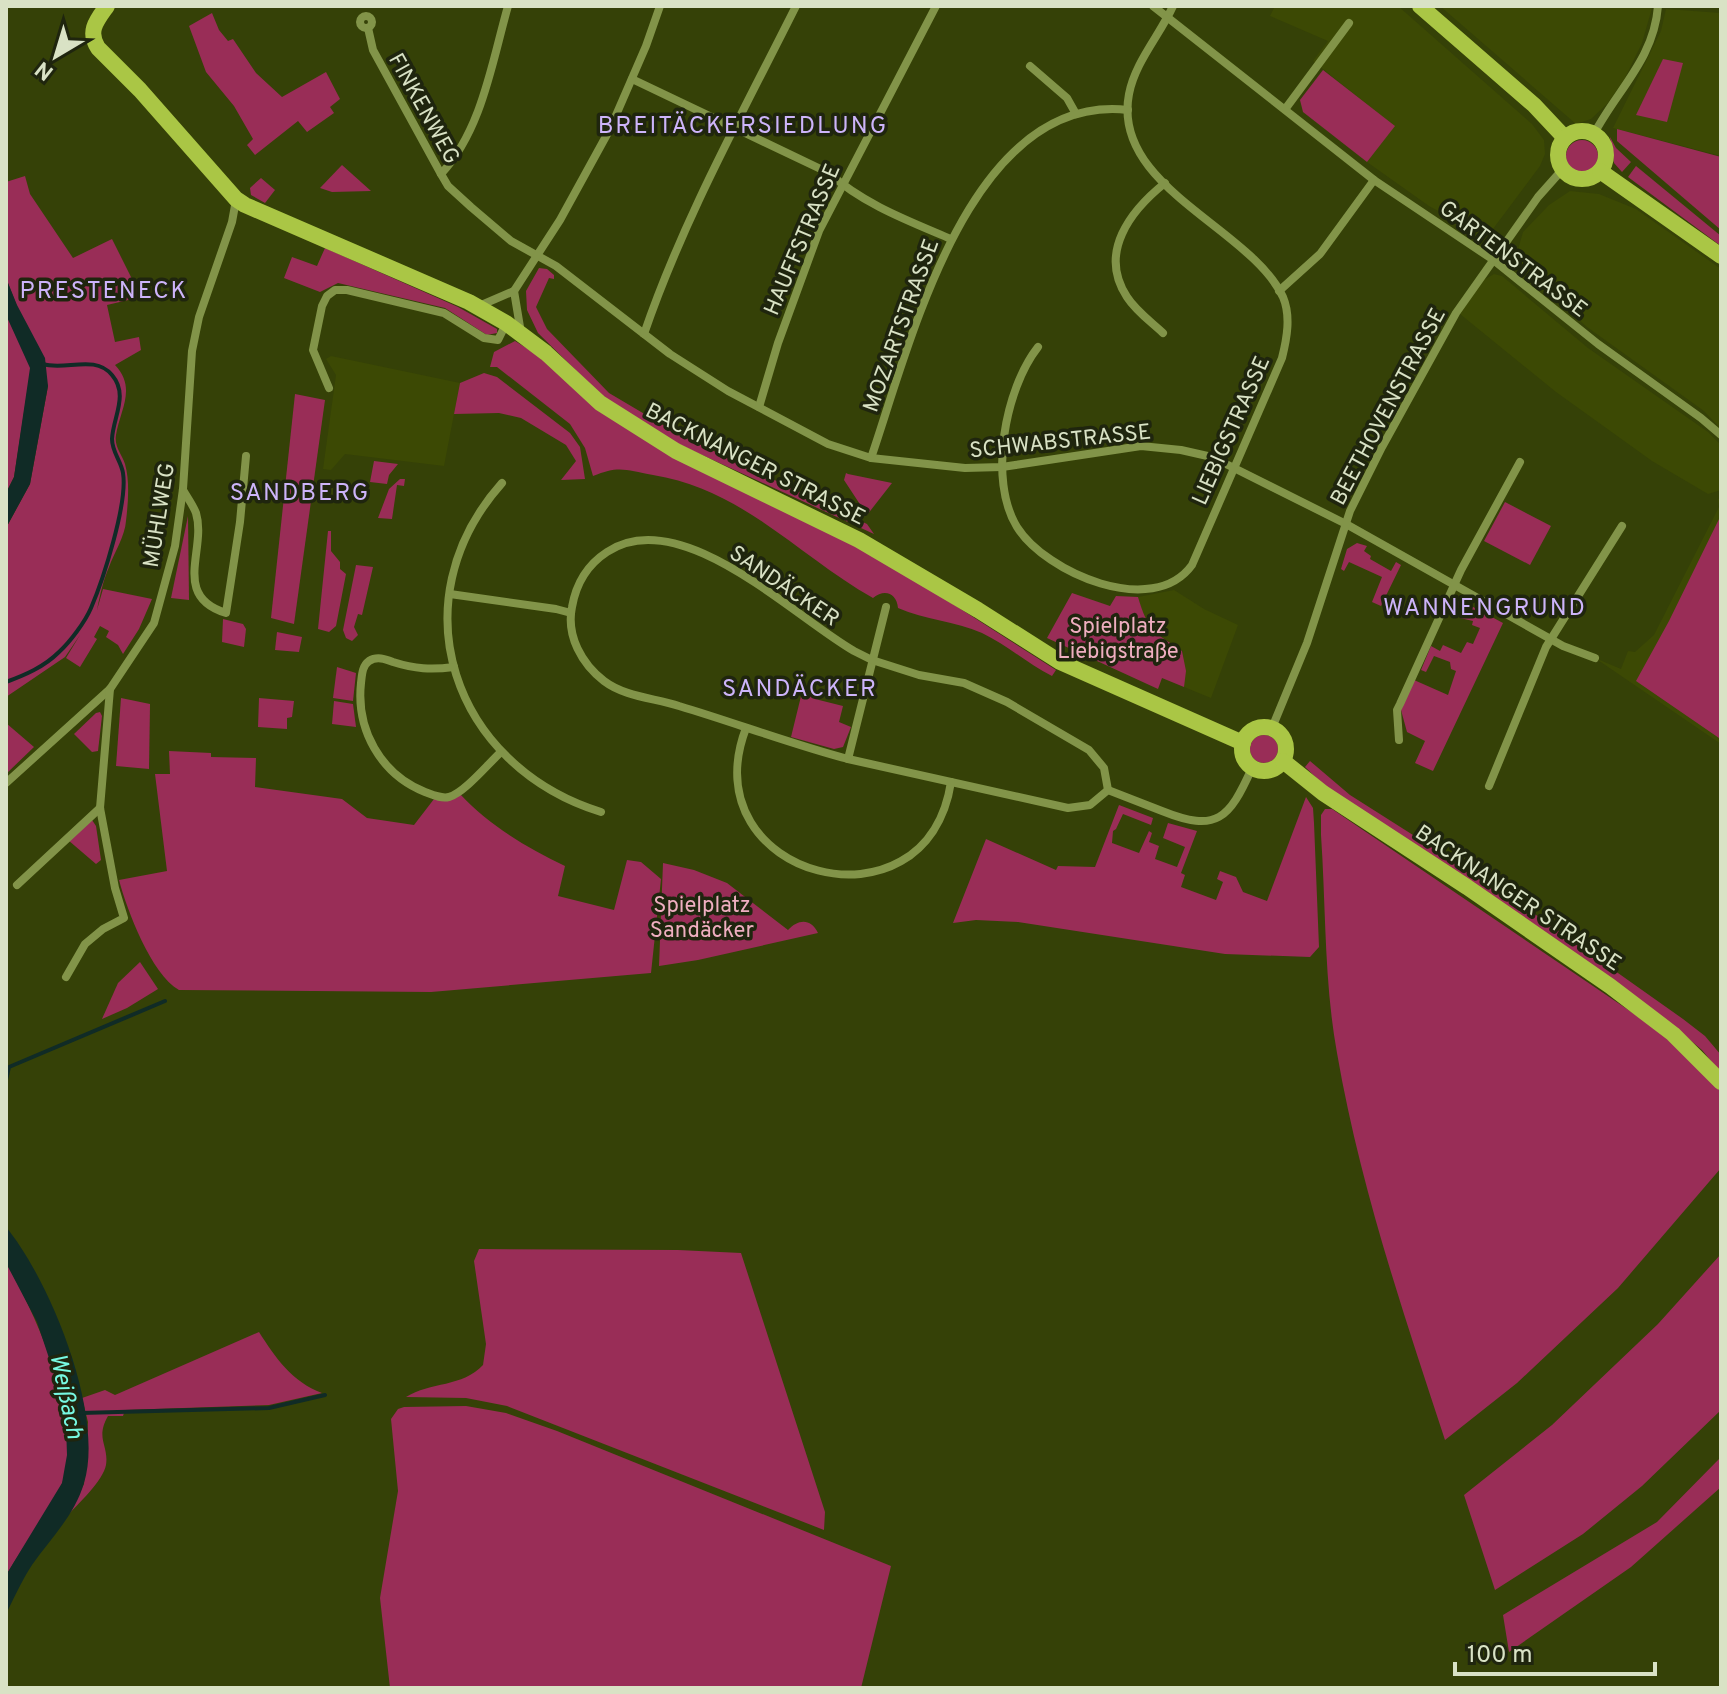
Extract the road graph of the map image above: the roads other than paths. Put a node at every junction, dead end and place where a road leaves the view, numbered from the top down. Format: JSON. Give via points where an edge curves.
{"nodes":[{"id":1,"x":107,"y":6,"type":"edge"},
{"id":2,"x":508,"y":6,"type":"edge"},
{"id":3,"x":660,"y":6,"type":"edge"},
{"id":4,"x":796,"y":6,"type":"edge"},
{"id":5,"x":936,"y":6,"type":"edge"},
{"id":6,"x":1153,"y":6,"type":"edge"},
{"id":7,"x":1173,"y":6,"type":"edge"},
{"id":8,"x":1420,"y":6,"type":"edge"},
{"id":9,"x":1658,"y":6,"type":"edge"},
{"id":10,"x":1168,"y":16,"type":"junction"},
{"id":11,"x":1349,"y":23,"type":"dead end"},
{"id":12,"x":368,"y":28,"type":"dead end"},
{"id":13,"x":1030,"y":66,"type":"dead end"},
{"id":14,"x":632,"y":79,"type":"junction"},
{"id":15,"x":1286,"y":108,"type":"junction"},
{"id":16,"x":1128,"y":110,"type":"junction"},
{"id":17,"x":1076,"y":114,"type":"junction"},
{"id":18,"x":735,"y":126,"type":"junction"},
{"id":19,"x":1594,"y":134,"type":"junction"},
{"id":20,"x":1565,"y":138,"type":"junction"},
{"id":21,"x":1562,"y":170,"type":"junction"},
{"id":22,"x":1600,"y":171,"type":"junction"},
{"id":23,"x":441,"y":174,"type":"junction"},
{"id":24,"x":1374,"y":180,"type":"junction"},
{"id":25,"x":1165,"y":183,"type":"junction"},
{"id":26,"x":841,"y":184,"type":"junction"},
{"id":27,"x":236,"y":199,"type":"junction"},
{"id":28,"x":951,"y":239,"type":"junction"},
{"id":29,"x":538,"y":255,"type":"junction"},
{"id":30,"x":1721,"y":256,"type":"edge"},
{"id":31,"x":1492,"y":259,"type":"junction"},
{"id":32,"x":514,"y":291,"type":"junction"},
{"id":33,"x":1279,"y":291,"type":"junction"},
{"id":34,"x":478,"y":306,"type":"junction"},
{"id":35,"x":506,"y":323,"type":"junction"},
{"id":36,"x":521,"y":333,"type":"junction"},
{"id":37,"x":1163,"y":333,"type":"dead end"},
{"id":38,"x":644,"y":334,"type":"junction"},
{"id":39,"x":1038,"y":347,"type":"dead end"},
{"id":40,"x":329,"y":388,"type":"dead end"},
{"id":41,"x":759,"y":407,"type":"junction"},
{"id":42,"x":1721,"y":435,"type":"edge"},
{"id":43,"x":246,"y":456,"type":"dead end"},
{"id":44,"x":871,"y":458,"type":"junction"},
{"id":45,"x":1520,"y":462,"type":"dead end"},
{"id":46,"x":1002,"y":467,"type":"junction"},
{"id":47,"x":1234,"y":469,"type":"junction"},
{"id":48,"x":502,"y":483,"type":"dead end"},
{"id":49,"x":183,"y":489,"type":"junction"},
{"id":50,"x":1346,"y":524,"type":"junction"},
{"id":51,"x":1622,"y":526,"type":"dead end"},
{"id":52,"x":1455,"y":584,"type":"junction"},
{"id":53,"x":450,"y":594,"type":"junction"},
{"id":54,"x":886,"y":607,"type":"dead end"},
{"id":55,"x":571,"y":613,"type":"junction"},
{"id":56,"x":1551,"y":639,"type":"junction"},
{"id":57,"x":1595,"y":658,"type":"dead end"},
{"id":58,"x":872,"y":660,"type":"junction"},
{"id":59,"x":454,"y":667,"type":"junction"},
{"id":60,"x":110,"y":689,"type":"junction"},
{"id":61,"x":746,"y":728,"type":"junction"},
{"id":62,"x":1272,"y":728,"type":"junction"},
{"id":63,"x":1399,"y":740,"type":"dead end"},
{"id":64,"x":1243,"y":743,"type":"junction"},
{"id":65,"x":500,"y":753,"type":"junction"},
{"id":66,"x":848,"y":759,"type":"junction"},
{"id":67,"x":1283,"y":761,"type":"junction"},
{"id":68,"x":1252,"y":768,"type":"junction"},
{"id":69,"x":951,"y":782,"type":"junction"},
{"id":70,"x":6,"y":783,"type":"edge"},
{"id":71,"x":1489,"y":786,"type":"dead end"},
{"id":72,"x":1108,"y":790,"type":"junction"},
{"id":73,"x":100,"y":808,"type":"junction"},
{"id":74,"x":601,"y":812,"type":"dead end"},
{"id":75,"x":17,"y":885,"type":"dead end"},
{"id":76,"x":66,"y":977,"type":"dead end"},
{"id":77,"x":1721,"y":1082,"type":"edge"}],
"edges":[{"from":1,"to":27,"type":"street","name":"BACKNANGER STRASSE","via":[[95,22],[93,41]]},
{"from":2,"to":23,"type":"street","via":[[470,127]]},
{"from":3,"to":14,"type":"street"},
{"from":4,"to":18,"type":"street"},
{"from":5,"to":26,"type":"street","name":"HAUFFSTRASSE"},
{"from":6,"to":10,"type":"street","name":"GARTENSTRASSE"},
{"from":7,"to":10,"type":"street"},
{"from":8,"to":20,"type":"street"},
{"from":9,"to":19,"type":"street","via":[[1644,55]]},
{"from":10,"to":15,"type":"street","name":"GARTENSTRASSE"},
{"from":10,"to":16,"type":"street","via":[[1137,73]]},
{"from":11,"to":15,"type":"street"},
{"from":12,"to":23,"type":"street","name":"FINKENWEG","via":[[373,50]]},
{"from":13,"to":17,"type":"street","via":[[1067,98]]},
{"from":14,"to":18,"type":"street"},
{"from":14,"to":29,"type":"street","via":[[588,173]]},
{"from":15,"to":24,"type":"street","name":"GARTENSTRASSE"},
{"from":16,"to":17,"type":"street","name":"MOZARTSTRASSE"},
{"from":16,"to":25,"type":"street","name":"LIEBIGSTRASSE","via":[[1137,145]]},
{"from":17,"to":28,"type":"street","name":"MOZARTSTRASSE","via":[[1027,142],[995,173]]},
{"from":18,"to":26,"type":"street"},
{"from":18,"to":38,"type":"street","via":[[686,226]]},
{"from":19,"to":20,"type":"street","via":[[1580,131]]},
{"from":19,"to":22,"type":"street","via":[[1606,153]]},
{"from":20,"to":21,"type":"street","via":[[1558,153]]},
{"from":21,"to":22,"type":"street","via":[[1582,179]]},
{"from":21,"to":31,"type":"street","name":"BEETHOVENSTRASSE"},
{"from":22,"to":30,"type":"street"},
{"from":23,"to":29,"type":"street","name":"FINKENWEG","via":[[511,241]]},
{"from":24,"to":31,"type":"street","name":"GARTENSTRASSE"},
{"from":24,"to":33,"type":"street","via":[[1320,254]]},
{"from":25,"to":33,"type":"street","name":"LIEBIGSTRASSE","via":[[1266,270]]},
{"from":25,"to":37,"type":"street","via":[[1125,223],[1115,257],[1124,292]]},
{"from":26,"to":28,"type":"street"},
{"from":26,"to":41,"type":"street","name":"HAUFFSTRASSE","via":[[793,299]]},
{"from":27,"to":34,"type":"street","name":"BACKNANGER STRASSE"},
{"from":27,"to":49,"type":"street","name":"MÜHLWEG","via":[[192,351]]},
{"from":28,"to":44,"type":"street","name":"MOZARTSTRASSE"},
{"from":29,"to":32,"type":"street"},
{"from":29,"to":38,"type":"street","name":"SCHWABSTRASSE"},
{"from":31,"to":42,"type":"street","name":"GARTENSTRASSE"},
{"from":31,"to":50,"type":"street","name":"BEETHOVENSTRASSE","via":[[1410,394]]},
{"from":32,"to":34,"type":"street"},
{"from":32,"to":36,"type":"street"},
{"from":33,"to":47,"type":"street","name":"LIEBIGSTRASSE","via":[[1286,310],[1286,342]]},
{"from":34,"to":35,"type":"street","name":"BACKNANGER STRASSE"},
{"from":35,"to":36,"type":"street","name":"BACKNANGER STRASSE"},
{"from":35,"to":40,"type":"street","via":[[501,337],[489,340],[444,313],[335,290],[322,306],[313,350]]},
{"from":36,"to":64,"type":"street","name":"BACKNANGER STRASSE","via":[[600,403],[676,451],[859,540],[1060,662]]},
{"from":38,"to":41,"type":"street","name":"SCHWABSTRASSE"},
{"from":39,"to":46,"type":"street","name":"LIEBIGSTRASSE","via":[[1011,407]]},
{"from":41,"to":44,"type":"street","name":"SCHWABSTRASSE","via":[[828,444]]},
{"from":43,"to":49,"type":"street","via":[[226,613],[197,592],[196,514]]},
{"from":44,"to":46,"type":"street","name":"SCHWABSTRASSE","via":[[936,467]]},
{"from":45,"to":52,"type":"street"},
{"from":46,"to":47,"type":"street","name":"SCHWABSTRASSE","via":[[1141,446],[1212,457]]},
{"from":46,"to":47,"type":"street","name":"LIEBIGSTRASSE","via":[[1008,510],[1043,555],[1095,581],[1137,590],[1165,585],[1185,574]]},
{"from":47,"to":50,"type":"street","name":"SCHWABSTRASSE"},
{"from":48,"to":53,"type":"street","via":[[470,529]]},
{"from":49,"to":60,"type":"street","name":"MÜHLWEG","via":[[175,546],[154,623]]},
{"from":50,"to":52,"type":"street","name":"SCHWABSTRASSE"},
{"from":50,"to":62,"type":"street","name":"BEETHOVENSTRASSE"},
{"from":51,"to":56,"type":"street"},
{"from":52,"to":56,"type":"street","name":"SCHWABSTRASSE"},
{"from":52,"to":63,"type":"street","via":[[1397,710]]},
{"from":53,"to":55,"type":"street"},
{"from":53,"to":59,"type":"street","via":[[448,637]]},
{"from":54,"to":58,"type":"street"},
{"from":55,"to":58,"type":"street","name":"SANDÄCKER","via":[[578,584],[597,559],[637,540],[665,541],[737,570],[837,642]]},
{"from":55,"to":61,"type":"street","name":"SANDÄCKER","via":[[578,652],[606,683]]},
{"from":56,"to":57,"type":"street","name":"SCHWABSTRASSE"},
{"from":56,"to":71,"type":"street"},
{"from":58,"to":66,"type":"street"},
{"from":58,"to":72,"type":"street","name":"SANDÄCKER","via":[[964,683],[1007,702],[1089,750],[1104,768]]},
{"from":59,"to":65,"type":"street","via":[[469,707]]},
{"from":59,"to":65,"type":"street","via":[[426,670],[377,658],[368,661],[362,672],[360,714],[367,735],[400,777],[447,798]]},
{"from":60,"to":70,"type":"street","name":"MÜHLWEG"},
{"from":60,"to":73,"type":"street"},
{"from":61,"to":66,"type":"street","name":"SANDÄCKER"},
{"from":61,"to":69,"type":"street","via":[[738,775],[750,818],[775,849],[819,872],[858,875],[905,858],[936,826]]},
{"from":62,"to":64,"type":"street","via":[[1254,729]]},
{"from":62,"to":67,"type":"street","via":[[1285,742]]},
{"from":64,"to":68,"type":"street","via":[[1242,754]]},
{"from":65,"to":74,"type":"street","via":[[555,794]]},
{"from":66,"to":69,"type":"street","name":"SANDÄCKER"},
{"from":67,"to":68,"type":"street","via":[[1269,770]]},
{"from":67,"to":77,"type":"street","name":"BACKNANGER STRASSE","via":[[1610,986],[1673,1034]]},
{"from":68,"to":72,"type":"street","via":[[1232,806],[1203,822],[1187,821]]},
{"from":69,"to":72,"type":"street","name":"SANDÄCKER","via":[[1068,808],[1090,805]]},
{"from":73,"to":75,"type":"street"},
{"from":73,"to":76,"type":"street","via":[[124,918],[85,944]]}]}
